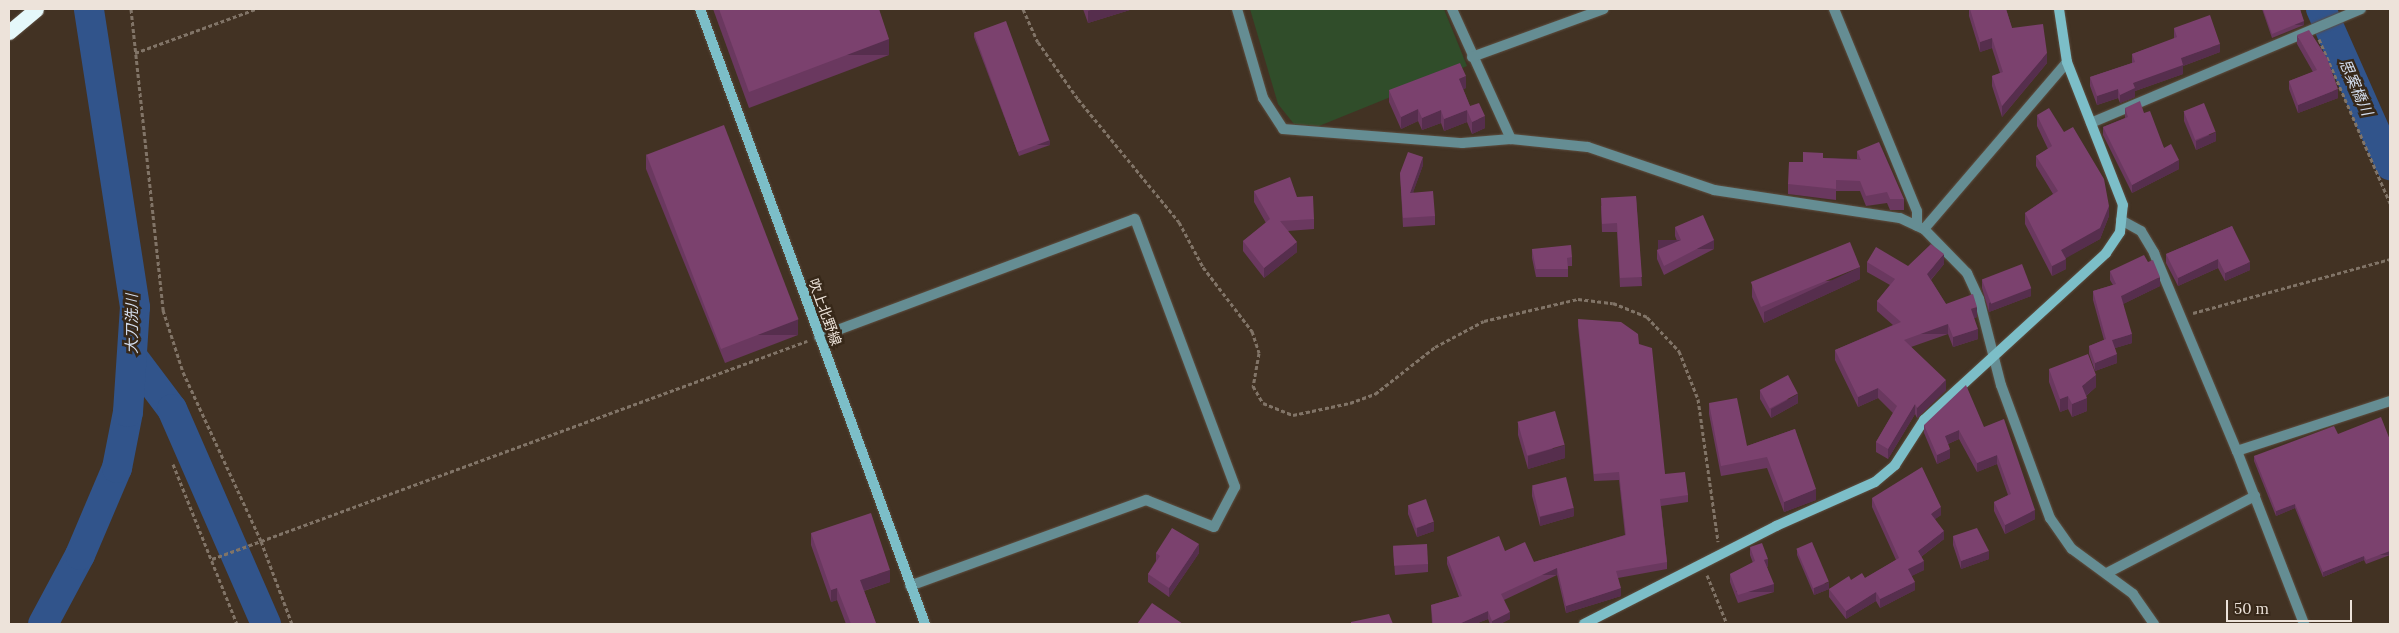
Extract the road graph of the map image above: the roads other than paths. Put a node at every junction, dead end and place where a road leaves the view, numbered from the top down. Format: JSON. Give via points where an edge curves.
{"nodes":[{"id":1,"x":700,"y":9,"type":"edge"},
{"id":2,"x":1236,"y":9,"type":"edge"},
{"id":3,"x":1452,"y":9,"type":"edge"},
{"id":4,"x":1604,"y":9,"type":"edge"},
{"id":5,"x":1834,"y":9,"type":"edge"},
{"id":6,"x":2059,"y":9,"type":"edge"},
{"id":7,"x":2361,"y":9,"type":"edge"},
{"id":8,"x":30,"y":14,"type":"edge"},
{"id":9,"x":9,"y":32,"type":"edge"},
{"id":10,"x":1472,"y":57,"type":"junction"},
{"id":11,"x":2067,"y":62,"type":"junction"},
{"id":12,"x":2091,"y":122,"type":"junction"},
{"id":13,"x":1511,"y":138,"type":"junction"},
{"id":14,"x":2121,"y":220,"type":"junction"},
{"id":15,"x":1921,"y":227,"type":"junction"},
{"id":16,"x":820,"y":337,"type":"junction"},
{"id":17,"x":1994,"y":356,"type":"junction"},
{"id":18,"x":2390,"y":401,"type":"edge"},
{"id":19,"x":2237,"y":451,"type":"junction"},
{"id":20,"x":2255,"y":496,"type":"junction"},
{"id":21,"x":2107,"y":573,"type":"junction"},
{"id":22,"x":910,"y":586,"type":"junction"},
{"id":23,"x":925,"y":624,"type":"edge"},
{"id":24,"x":1584,"y":624,"type":"edge"},
{"id":25,"x":2154,"y":624,"type":"edge"},
{"id":26,"x":2304,"y":624,"type":"edge"}],
"edges":[{"from":1,"to":16,"type":"street","name":"吹上北野線"},
{"from":2,"to":13,"type":"street","via":[[1263,98],[1283,129],[1462,143]]},
{"from":3,"to":10,"type":"street"},
{"from":4,"to":10,"type":"street"},
{"from":5,"to":15,"type":"street"},
{"from":6,"to":11,"type":"street"},
{"from":7,"to":12,"type":"street"},
{"from":8,"to":9,"type":"highway"},
{"from":10,"to":13,"type":"street"},
{"from":11,"to":12,"type":"street"},
{"from":11,"to":15,"type":"street"},
{"from":12,"to":14,"type":"street","via":[[2123,205]]},
{"from":13,"to":15,"type":"street","via":[[1588,147],[1714,190],[1900,218]]},
{"from":14,"to":17,"type":"street","via":[[2120,232],[2106,254]]},
{"from":14,"to":19,"type":"street","via":[[2141,231],[2181,316]]},
{"from":15,"to":17,"type":"street","via":[[1967,273],[1979,299]]},
{"from":16,"to":22,"type":"street","name":"吹上北野線"},
{"from":16,"to":22,"type":"street","via":[[1135,220],[1235,487],[1214,527],[1146,500]]},
{"from":17,"to":21,"type":"street","via":[[2050,518],[2072,549]]},
{"from":17,"to":24,"type":"street","via":[[1924,420],[1895,465],[1875,482],[1719,554]]},
{"from":18,"to":19,"type":"street"},
{"from":19,"to":20,"type":"street"},
{"from":20,"to":21,"type":"street"},
{"from":20,"to":26,"type":"street"},
{"from":21,"to":25,"type":"street","via":[[2133,594]]},
{"from":22,"to":23,"type":"street","name":"吹上北野線"}]}
